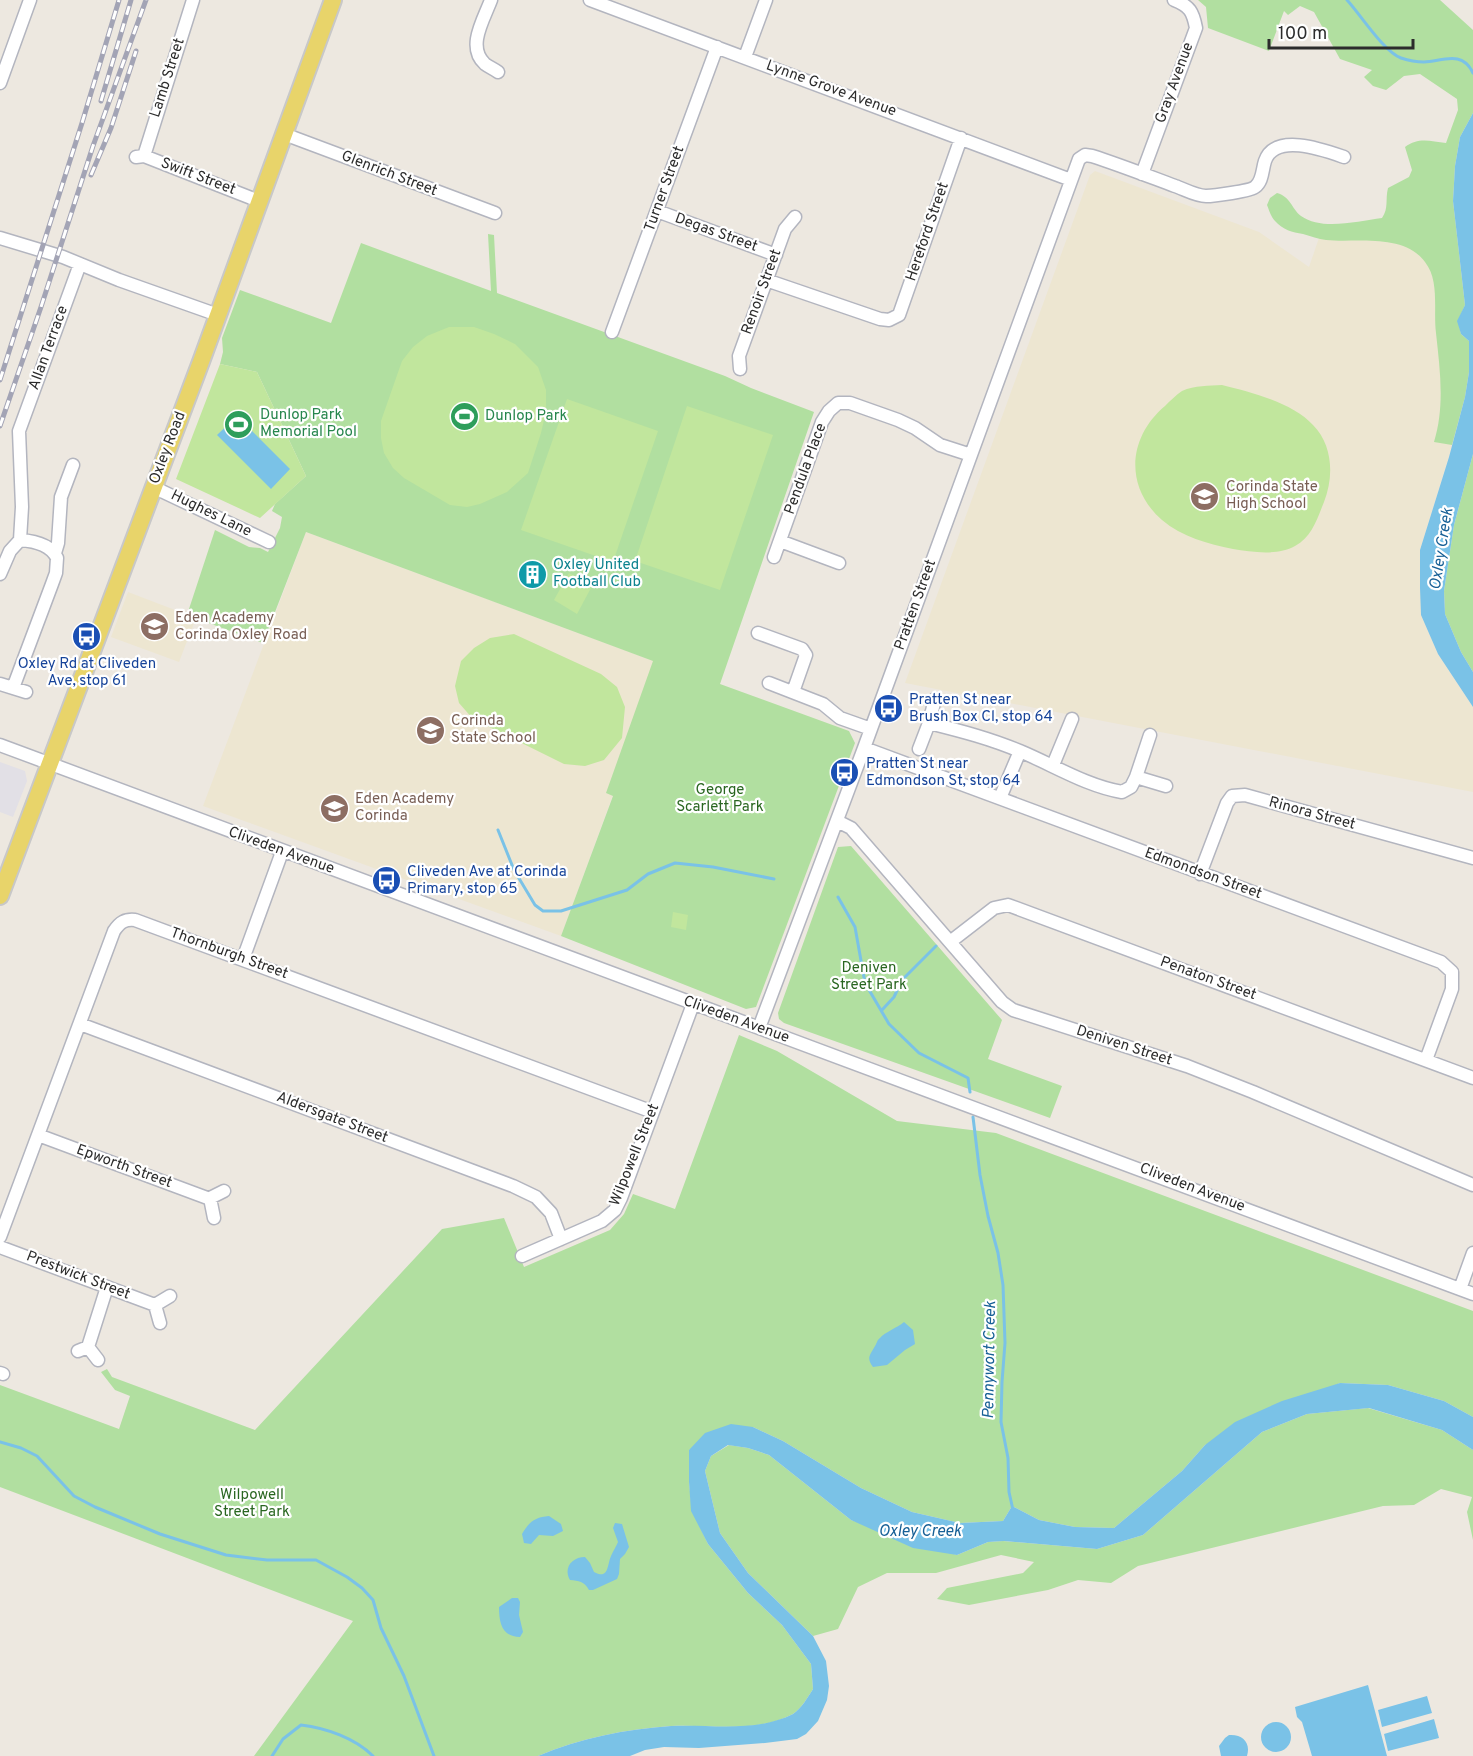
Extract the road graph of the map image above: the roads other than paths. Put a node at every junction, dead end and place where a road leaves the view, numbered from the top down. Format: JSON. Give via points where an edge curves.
{"nodes":[{"id":1,"x":30,"y":0,"type":"edge"},
{"id":2,"x":193,"y":0,"type":"edge"},
{"id":3,"x":333,"y":0,"type":"edge"},
{"id":4,"x":491,"y":0,"type":"edge"},
{"id":5,"x":590,"y":0,"type":"edge"},
{"id":6,"x":766,"y":0,"type":"edge"},
{"id":7,"x":1174,"y":0,"type":"edge"},
{"id":8,"x":717,"y":47,"type":"junction"},
{"id":9,"x":745,"y":57,"type":"junction"},
{"id":10,"x":498,"y":72,"type":"dead end"},
{"id":11,"x":0,"y":83,"type":"edge"},
{"id":12,"x":284,"y":134,"type":"junction"},
{"id":13,"x":961,"y":138,"type":"junction"},
{"id":14,"x":140,"y":157,"type":"joint"},
{"id":15,"x":1344,"y":158,"type":"dead end"},
{"id":16,"x":1142,"y":174,"type":"junction"},
{"id":17,"x":1071,"y":180,"type":"junction"},
{"id":18,"x":259,"y":201,"type":"junction"},
{"id":19,"x":657,"y":211,"type":"junction"},
{"id":20,"x":495,"y":213,"type":"dead end"},
{"id":21,"x":795,"y":217,"type":"dead end"},
{"id":22,"x":0,"y":238,"type":"edge"},
{"id":23,"x":776,"y":255,"type":"junction"},
{"id":24,"x":80,"y":264,"type":"junction"},
{"id":25,"x":766,"y":280,"type":"junction"},
{"id":26,"x":218,"y":315,"type":"junction"},
{"id":27,"x":612,"y":332,"type":"dead end"},
{"id":28,"x":740,"y":369,"type":"dead end"},
{"id":29,"x":971,"y":455,"type":"junction"},
{"id":30,"x":73,"y":465,"type":"dead end"},
{"id":31,"x":153,"y":487,"type":"junction"},
{"id":32,"x":20,"y":540,"type":"junction"},
{"id":33,"x":780,"y":541,"type":"junction"},
{"id":34,"x":268,"y":543,"type":"dead end"},
{"id":35,"x":55,"y":553,"type":"junction"},
{"id":36,"x":774,"y":557,"type":"dead end"},
{"id":37,"x":839,"y":563,"type":"dead end"},
{"id":38,"x":0,"y":574,"type":"edge"},
{"id":39,"x":758,"y":633,"type":"dead end"},
{"id":40,"x":769,"y":683,"type":"dead end"},
{"id":41,"x":0,"y":684,"type":"edge"},
{"id":42,"x":13,"y":688,"type":"junction"},
{"id":43,"x":26,"y":692,"type":"dead end"},
{"id":44,"x":793,"y":692,"type":"junction"},
{"id":45,"x":935,"y":699,"type":"dead end"},
{"id":46,"x":1071,"y":719,"type":"dead end"},
{"id":47,"x":929,"y":723,"type":"junction"},
{"id":48,"x":870,"y":729,"type":"junction"},
{"id":49,"x":1149,"y":735,"type":"dead end"},
{"id":50,"x":0,"y":745,"type":"edge"},
{"id":51,"x":864,"y":748,"type":"junction"},
{"id":52,"x":919,"y":749,"type":"dead end"},
{"id":53,"x":1020,"y":752,"type":"junction"},
{"id":54,"x":49,"y":764,"type":"junction"},
{"id":55,"x":1053,"y":765,"type":"junction"},
{"id":56,"x":1136,"y":777,"type":"junction"},
{"id":57,"x":1166,"y":786,"type":"dead end"},
{"id":58,"x":1000,"y":798,"type":"junction"},
{"id":59,"x":837,"y":821,"type":"junction"},
{"id":60,"x":282,"y":852,"type":"junction"},
{"id":61,"x":1473,"y":858,"type":"edge"},
{"id":62,"x":1200,"y":874,"type":"junction"},
{"id":63,"x":3,"y":878,"type":"edge"},
{"id":64,"x":0,"y":896,"type":"edge"},
{"id":65,"x":950,"y":942,"type":"junction"},
{"id":66,"x":243,"y":959,"type":"junction"},
{"id":67,"x":693,"y":1004,"type":"junction"},
{"id":68,"x":80,"y":1024,"type":"junction"},
{"id":69,"x":759,"y":1028,"type":"junction"},
{"id":70,"x":1426,"y":1060,"type":"junction"},
{"id":71,"x":1473,"y":1078,"type":"edge"},
{"id":72,"x":653,"y":1112,"type":"junction"},
{"id":73,"x":38,"y":1135,"type":"junction"},
{"id":74,"x":1473,"y":1185,"type":"edge"},
{"id":75,"x":224,"y":1191,"type":"dead end"},
{"id":76,"x":210,"y":1198,"type":"junction"},
{"id":77,"x":214,"y":1218,"type":"dead end"},
{"id":78,"x":0,"y":1237,"type":"edge"},
{"id":79,"x":561,"y":1239,"type":"junction"},
{"id":80,"x":0,"y":1247,"type":"edge"},
{"id":81,"x":1473,"y":1253,"type":"edge"},
{"id":82,"x":522,"y":1256,"type":"dead end"},
{"id":83,"x":106,"y":1287,"type":"junction"},
{"id":84,"x":1460,"y":1289,"type":"junction"},
{"id":85,"x":1473,"y":1294,"type":"edge"},
{"id":86,"x":170,"y":1296,"type":"dead end"},
{"id":87,"x":155,"y":1305,"type":"junction"},
{"id":88,"x":160,"y":1323,"type":"dead end"},
{"id":89,"x":98,"y":1360,"type":"dead end"}],
"edges":[{"from":1,"to":11,"type":"street"},
{"from":2,"to":14,"type":"street","name":"Lamb Street"},
{"from":3,"to":12,"type":"main road","name":"Oxley Road"},
{"from":4,"to":10,"type":"street","via":[[476,39],[477,51],[484,63]]},
{"from":5,"to":8,"type":"street","name":"Lynne Grove Avenue"},
{"from":6,"to":9,"type":"street"},
{"from":7,"to":16,"type":"street","name":"Gray Avenue","via":[[1193,12],[1196,28]]},
{"from":8,"to":9,"type":"street","name":"Lynne Grove Avenue"},
{"from":8,"to":19,"type":"street","name":"Turner Street"},
{"from":9,"to":13,"type":"street","name":"Lynne Grove Avenue"},
{"from":12,"to":18,"type":"main road","name":"Oxley Road"},
{"from":12,"to":20,"type":"street","name":"Glenrich Street"},
{"from":13,"to":17,"type":"street","name":"Lynne Grove Avenue"},
{"from":13,"to":25,"type":"street","name":"Hereford Street","via":[[899,315],[880,319]]},
{"from":14,"to":18,"type":"street","name":"Swift Street"},
{"from":15,"to":16,"type":"street","via":[[1312,147],[1277,148],[1265,160],[1256,187],[1203,196]]},
{"from":16,"to":17,"type":"street","name":"Pratten Street","via":[[1085,155],[1079,159]]},
{"from":17,"to":29,"type":"street","name":"Pratten Street"},
{"from":18,"to":26,"type":"main road","name":"Oxley Road"},
{"from":19,"to":23,"type":"street","name":"Degas Street"},
{"from":19,"to":27,"type":"street","name":"Turner Street"},
{"from":21,"to":23,"type":"street","name":"Renoir Street","via":[[785,230]]},
{"from":22,"to":24,"type":"street"},
{"from":23,"to":25,"type":"street","name":"Renoir Street"},
{"from":24,"to":26,"type":"street"},
{"from":24,"to":32,"type":"street","name":"Allan Terrace","via":[[19,431]]},
{"from":25,"to":28,"type":"street","name":"Renoir Street","via":[[739,356]]},
{"from":26,"to":31,"type":"main road","name":"Oxley Road"},
{"from":29,"to":33,"type":"street","name":"Pendula Place","via":[[940,445],[898,420],[850,403],[838,403],[822,422]]},
{"from":29,"to":48,"type":"street","name":"Pratten Street"},
{"from":30,"to":35,"type":"street","via":[[60,497]]},
{"from":31,"to":34,"type":"street","name":"Hughes Lane"},
{"from":31,"to":54,"type":"main road","name":"Oxley Road"},
{"from":32,"to":35,"type":"street"},
{"from":32,"to":38,"type":"street","via":[[10,551]]},
{"from":33,"to":36,"type":"street","name":"Pendula Place"},
{"from":33,"to":37,"type":"street"},
{"from":35,"to":42,"type":"street","via":[[56,573]]},
{"from":39,"to":44,"type":"street","via":[[802,649],[806,655]]},
{"from":40,"to":44,"type":"street"},
{"from":41,"to":42,"type":"street"},
{"from":42,"to":43,"type":"street"},
{"from":44,"to":48,"type":"street","via":[[823,704],[840,718]]},
{"from":45,"to":47,"type":"street"},
{"from":46,"to":55,"type":"street"},
{"from":47,"to":52,"type":"street"},
{"from":47,"to":53,"type":"street","via":[[981,736]]},
{"from":48,"to":51,"type":"street","name":"Pratten Street"},
{"from":49,"to":56,"type":"street"},
{"from":50,"to":54,"type":"street","name":"Cliveden Avenue"},
{"from":51,"to":58,"type":"street","name":"Edmondson Street"},
{"from":51,"to":59,"type":"street","name":"Pratten Street"},
{"from":53,"to":55,"type":"street"},
{"from":53,"to":58,"type":"street"},
{"from":54,"to":60,"type":"street","name":"Cliveden Avenue"},
{"from":54,"to":63,"type":"main road","name":"Oxley Road"},
{"from":55,"to":56,"type":"street","via":[[1122,792],[1131,787]]},
{"from":56,"to":57,"type":"street"},
{"from":58,"to":62,"type":"street","name":"Edmondson Street"},
{"from":59,"to":65,"type":"street","name":"Deniven Street","via":[[851,828]]},
{"from":59,"to":69,"type":"street","name":"Pratten Street"},
{"from":60,"to":66,"type":"street"},
{"from":60,"to":67,"type":"street","name":"Cliveden Avenue"},
{"from":61,"to":62,"type":"street","name":"Rinora Street","via":[[1245,795],[1232,796],[1227,803]]},
{"from":62,"to":70,"type":"street","name":"Edmondson Street","via":[[1441,962],[1452,972],[1452,989]]},
{"from":63,"to":64,"type":"main road","name":"Oxley Road"},
{"from":65,"to":70,"type":"street","name":"Penaton Street","via":[[994,909],[1008,905]]},
{"from":65,"to":74,"type":"street","name":"Deniven Street","via":[[1013,1010],[1198,1070]]},
{"from":66,"to":68,"type":"street","name":"Thornburgh Street","via":[[126,920],[114,931]]},
{"from":66,"to":72,"type":"street","name":"Thornburgh Street"},
{"from":67,"to":69,"type":"street","name":"Cliveden Avenue"},
{"from":67,"to":72,"type":"street","name":"Wilpowell Street"},
{"from":68,"to":73,"type":"street","name":"Thornburgh Street"},
{"from":68,"to":79,"type":"street","name":"Aldersgate Street","via":[[513,1186],[536,1197],[551,1213]]},
{"from":69,"to":84,"type":"street","name":"Cliveden Avenue"},
{"from":70,"to":71,"type":"street","name":"Penaton Street"},
{"from":72,"to":79,"type":"street","name":"Wilpowell Street","via":[[615,1210],[602,1221]]},
{"from":73,"to":76,"type":"street","name":"Epworth Street"},
{"from":73,"to":78,"type":"street","name":"Thornburgh Street"},
{"from":75,"to":76,"type":"street"},
{"from":76,"to":77,"type":"street"},
{"from":79,"to":82,"type":"street","name":"Wilpowell Street"},
{"from":80,"to":83,"type":"street","name":"Prestwick Street"},
{"from":81,"to":84,"type":"street"},
{"from":83,"to":87,"type":"street","name":"Prestwick Street"},
{"from":83,"to":89,"type":"street","via":[[83,1349]]},
{"from":84,"to":85,"type":"street","name":"Cliveden Avenue"},
{"from":86,"to":87,"type":"street"},
{"from":87,"to":88,"type":"street"}]}
